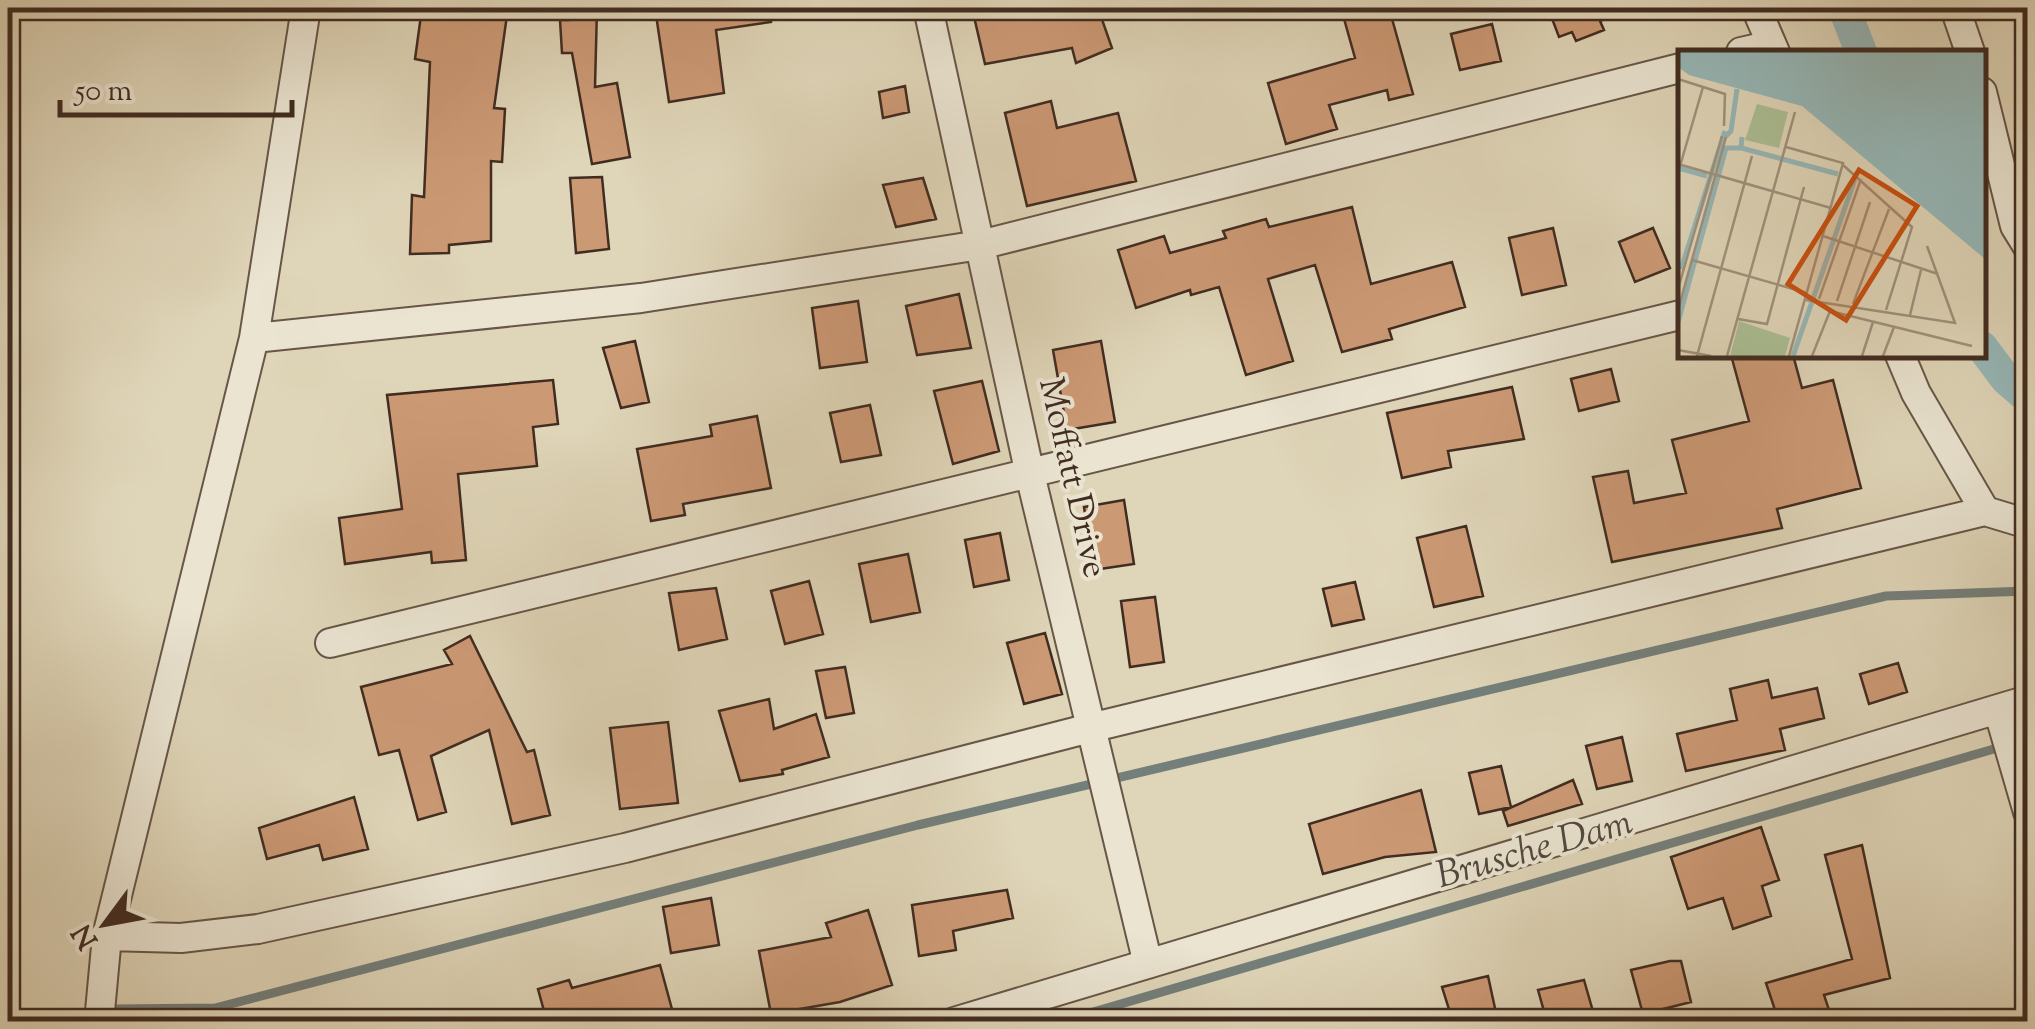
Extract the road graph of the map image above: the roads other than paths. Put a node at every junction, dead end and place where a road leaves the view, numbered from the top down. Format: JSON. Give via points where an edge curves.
{"nodes":[{"id":1,"x":306,"y":8,"type":"edge"},
{"id":2,"x":928,"y":8,"type":"edge"},
{"id":3,"x":1756,"y":8,"type":"edge"},
{"id":4,"x":1955,"y":8,"type":"edge"},
{"id":5,"x":1773,"y":49,"type":"edge"},
{"id":6,"x":1969,"y":50,"type":"edge"},
{"id":7,"x":1678,"y":69,"type":"edge"},
{"id":8,"x":1985,"y":104,"type":"edge"},
{"id":9,"x":980,"y":246,"type":"junction"},
{"id":10,"x":2028,"y":247,"type":"edge"},
{"id":11,"x":1678,"y":315,"type":"edge"},
{"id":12,"x":254,"y":338,"type":"junction"},
{"id":13,"x":1901,"y":358,"type":"edge"},
{"id":14,"x":1029,"y":470,"type":"junction"},
{"id":15,"x":1985,"y":511,"type":"junction"},
{"id":16,"x":2028,"y":524,"type":"edge"},
{"id":17,"x":330,"y":643,"type":"dead end"},
{"id":18,"x":2028,"y":700,"type":"edge"},
{"id":19,"x":1998,"y":709,"type":"junction"},
{"id":20,"x":1095,"y":738,"type":"junction"},
{"id":21,"x":2028,"y":812,"type":"edge"},
{"id":22,"x":107,"y":936,"type":"junction"},
{"id":23,"x":1148,"y":964,"type":"junction"},
{"id":24,"x":99,"y":1022,"type":"edge"},
{"id":25,"x":954,"y":1022,"type":"edge"}],
"edges":[{"from":1,"to":12,"type":"street"},
{"from":2,"to":9,"type":"street","name":"Moffatt Drive"},
{"from":3,"to":5,"type":"street"},
{"from":4,"to":6,"type":"street"},
{"from":7,"to":9,"type":"street"},
{"from":8,"to":10,"type":"street","via":[[2015,226]]},
{"from":9,"to":12,"type":"street","via":[[641,298]]},
{"from":9,"to":14,"type":"street","name":"Moffatt Drive"},
{"from":11,"to":14,"type":"street"},
{"from":12,"to":22,"type":"street"},
{"from":13,"to":15,"type":"street"},
{"from":14,"to":17,"type":"street"},
{"from":14,"to":20,"type":"street","name":"Moffatt Drive"},
{"from":15,"to":16,"type":"street"},
{"from":15,"to":20,"type":"street"},
{"from":18,"to":19,"type":"street"},
{"from":19,"to":21,"type":"street"},
{"from":19,"to":23,"type":"street"},
{"from":20,"to":22,"type":"street","via":[[258,929],[181,938]]},
{"from":20,"to":23,"type":"street","name":"Moffatt Drive"},
{"from":22,"to":24,"type":"street"},
{"from":23,"to":25,"type":"street"}]}
